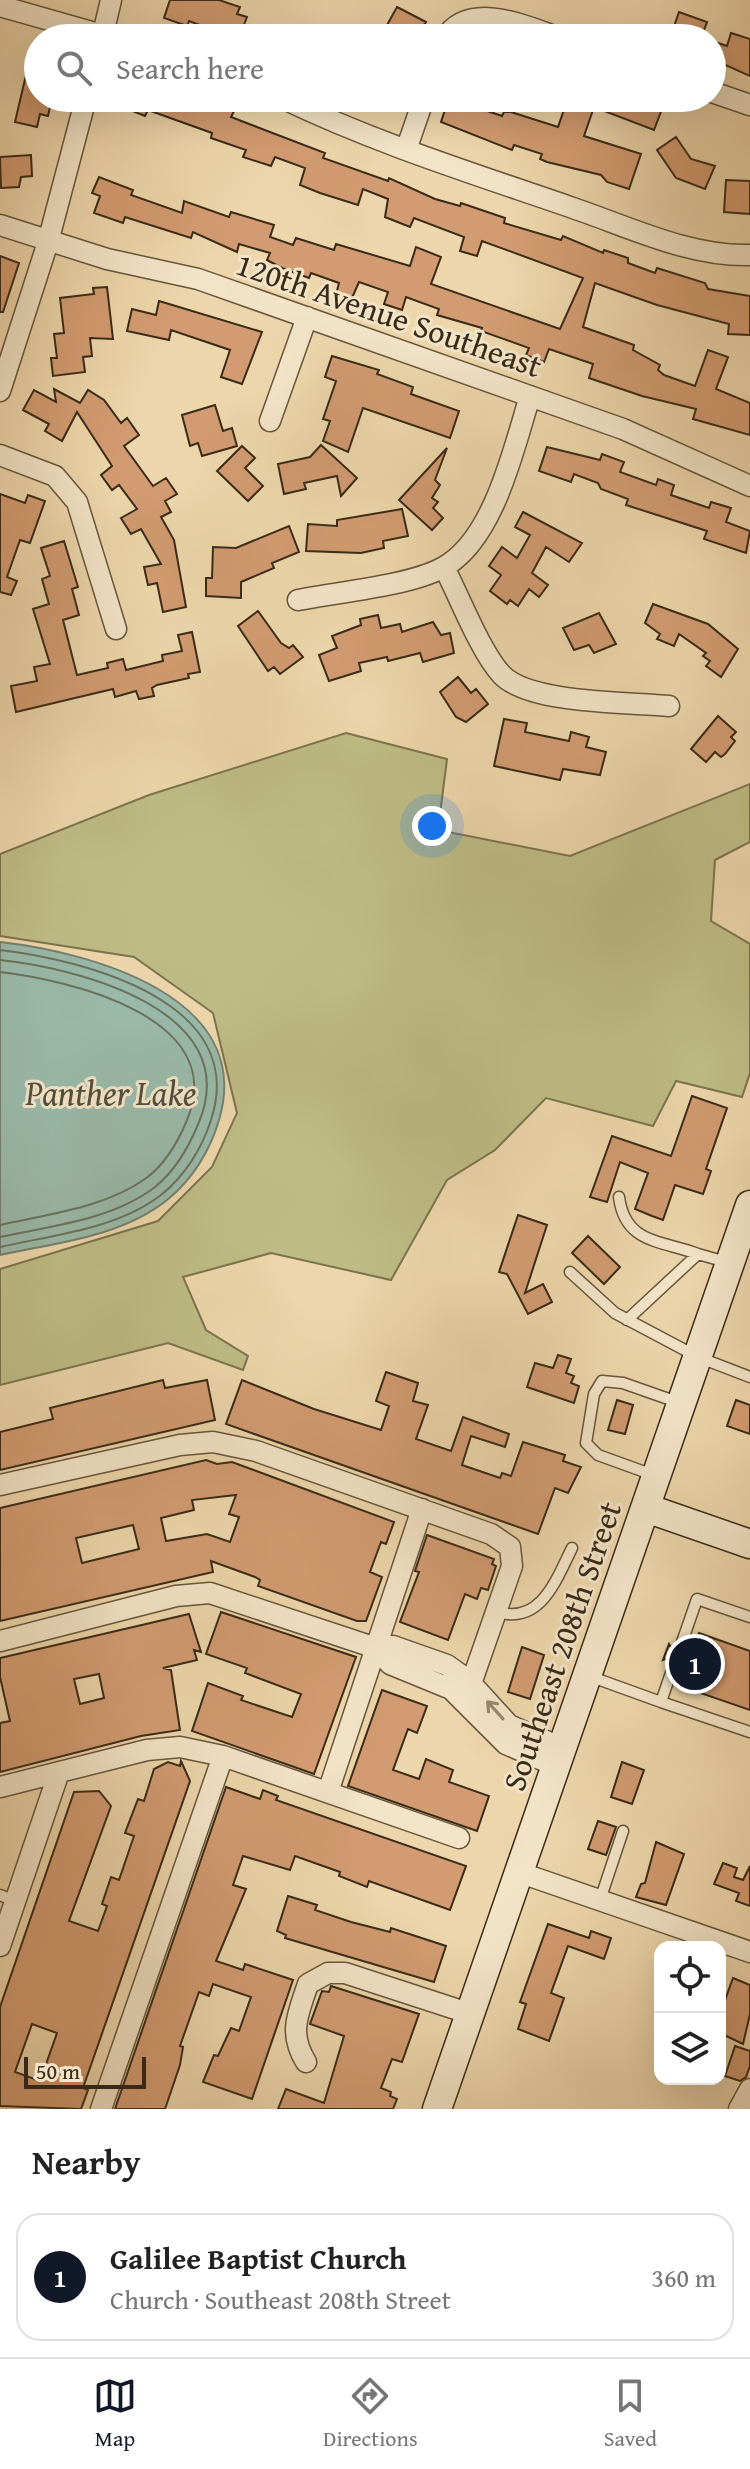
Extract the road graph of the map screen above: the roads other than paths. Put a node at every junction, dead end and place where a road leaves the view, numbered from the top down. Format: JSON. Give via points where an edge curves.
{"nodes":[{"id":1,"x":111,"y":0,"type":"edge"},
{"id":2,"x":0,"y":6,"type":"edge"},
{"id":3,"x":62,"y":24,"type":"edge"},
{"id":4,"x":108,"y":24,"type":"edge"},
{"id":5,"x":457,"y":24,"type":"edge"},
{"id":6,"x":514,"y":24,"type":"edge"},
{"id":7,"x":726,"y":97,"type":"edge"},
{"id":8,"x":750,"y":105,"type":"edge"},
{"id":9,"x":82,"y":112,"type":"edge"},
{"id":10,"x":310,"y":112,"type":"edge"},
{"id":11,"x":419,"y":112,"type":"edge"},
{"id":12,"x":406,"y":150,"type":"junction"},
{"id":13,"x":0,"y":225,"type":"edge"},
{"id":14,"x":48,"y":242,"type":"junction"},
{"id":15,"x":750,"y":255,"type":"edge"},
{"id":16,"x":307,"y":317,"type":"junction"},
{"id":17,"x":0,"y":391,"type":"edge"},
{"id":18,"x":530,"y":396,"type":"junction"},
{"id":19,"x":270,"y":421,"type":"dead end"},
{"id":20,"x":0,"y":455,"type":"edge"},
{"id":21,"x":750,"y":486,"type":"edge"},
{"id":22,"x":444,"y":567,"type":"junction"},
{"id":23,"x":298,"y":600,"type":"dead end"},
{"id":24,"x":116,"y":629,"type":"dead end"},
{"id":25,"x":669,"y":706,"type":"dead end"},
{"id":26,"x":619,"y":1197,"type":"dead end"},
{"id":27,"x":750,"y":1205,"type":"edge"},
{"id":28,"x":698,"y":1254,"type":"junction"},
{"id":29,"x":730,"y":1263,"type":"junction"},
{"id":30,"x":570,"y":1272,"type":"dead end"},
{"id":31,"x":627,"y":1320,"type":"junction"},
{"id":32,"x":698,"y":1357,"type":"junction"},
{"id":33,"x":750,"y":1377,"type":"edge"},
{"id":34,"x":682,"y":1403,"type":"junction"},
{"id":35,"x":657,"y":1476,"type":"junction"},
{"id":36,"x":0,"y":1485,"type":"edge"},
{"id":37,"x":646,"y":1508,"type":"junction"},
{"id":38,"x":422,"y":1509,"type":"junction"},
{"id":39,"x":750,"y":1544,"type":"edge"},
{"id":40,"x":572,"y":1548,"type":"dead end"},
{"id":41,"x":497,"y":1612,"type":"junction"},
{"id":42,"x":750,"y":1617,"type":"edge"},
{"id":43,"x":0,"y":1641,"type":"edge"},
{"id":44,"x":376,"y":1648,"type":"junction"},
{"id":45,"x":680,"y":1648,"type":"dead end"},
{"id":46,"x":674,"y":1664,"type":"dead end"},
{"id":47,"x":587,"y":1676,"type":"junction"},
{"id":48,"x":468,"y":1692,"type":"junction"},
{"id":49,"x":661,"y":1702,"type":"junction"},
{"id":50,"x":750,"y":1732,"type":"edge"},
{"id":51,"x":223,"y":1756,"type":"junction"},
{"id":52,"x":559,"y":1757,"type":"junction"},
{"id":53,"x":59,"y":1772,"type":"junction"},
{"id":54,"x":0,"y":1787,"type":"edge"},
{"id":55,"x":328,"y":1792,"type":"junction"},
{"id":56,"x":623,"y":1831,"type":"dead end"},
{"id":57,"x":459,"y":1838,"type":"dead end"},
{"id":58,"x":521,"y":1873,"type":"junction"},
{"id":59,"x":8,"y":1898,"type":"edge"},
{"id":60,"x":600,"y":1900,"type":"junction"},
{"id":61,"x":0,"y":1946,"type":"edge"},
{"id":62,"x":750,"y":1952,"type":"edge"},
{"id":63,"x":471,"y":2014,"type":"junction"},
{"id":64,"x":306,"y":2062,"type":"dead end"},
{"id":65,"x":750,"y":2089,"type":"edge"},
{"id":66,"x":101,"y":2109,"type":"edge"},
{"id":67,"x":437,"y":2109,"type":"edge"},
{"id":68,"x":739,"y":2109,"type":"edge"}],
"edges":[{"from":1,"to":4,"type":"street"},
{"from":2,"to":3,"type":"street"},
{"from":5,"to":6,"type":"street","via":[[485,15]]},
{"from":7,"to":8,"type":"street"},
{"from":9,"to":14,"type":"street"},
{"from":10,"to":12,"type":"street"},
{"from":11,"to":12,"type":"street"},
{"from":12,"to":15,"type":"street","via":[[688,246]]},
{"from":13,"to":14,"type":"street","name":"120th Avenue Southeast"},
{"from":14,"to":16,"type":"street","name":"120th Avenue Southeast","via":[[198,279]]},
{"from":14,"to":17,"type":"street"},
{"from":16,"to":18,"type":"street","name":"120th Avenue Southeast"},
{"from":16,"to":19,"type":"street"},
{"from":18,"to":21,"type":"street","name":"120th Avenue Southeast","via":[[658,443]]},
{"from":18,"to":22,"type":"street","via":[[490,512]]},
{"from":20,"to":24,"type":"street","via":[[55,476],[77,502]]},
{"from":22,"to":23,"type":"street"},
{"from":22,"to":25,"type":"street","via":[[496,668],[513,684],[543,693]]},
{"from":26,"to":28,"type":"lane","via":[[622,1219],[635,1233]]},
{"from":27,"to":29,"type":"main road","name":"Southeast 208th Street"},
{"from":28,"to":29,"type":"lane"},
{"from":28,"to":31,"type":"lane"},
{"from":29,"to":32,"type":"main road","name":"Southeast 208th Street"},
{"from":30,"to":31,"type":"lane"},
{"from":31,"to":32,"type":"lane"},
{"from":32,"to":33,"type":"lane"},
{"from":32,"to":34,"type":"main road","name":"Southeast 208th Street"},
{"from":34,"to":35,"type":"main road","name":"Southeast 208th Street"},
{"from":34,"to":35,"type":"lane","via":[[623,1383],[602,1381],[594,1394],[586,1443],[598,1455]]},
{"from":35,"to":37,"type":"main road","name":"Southeast 208th Street"},
{"from":36,"to":38,"type":"street","via":[[191,1442],[213,1442],[256,1451]]},
{"from":37,"to":39,"type":"main road"},
{"from":37,"to":47,"type":"main road","name":"Southeast 208th Street"},
{"from":38,"to":41,"type":"street","via":[[491,1534],[510,1547],[512,1566]]},
{"from":38,"to":44,"type":"street"},
{"from":40,"to":41,"type":"lane","via":[[544,1601],[522,1614]]},
{"from":41,"to":48,"type":"street"},
{"from":42,"to":45,"type":"lane","via":[[697,1599]]},
{"from":43,"to":44,"type":"street","via":[[199,1592],[220,1594]]},
{"from":44,"to":48,"type":"street","via":[[393,1646],[452,1668]]},
{"from":44,"to":55,"type":"street"},
{"from":46,"to":49,"type":"lane"},
{"from":47,"to":49,"type":"lane"},
{"from":47,"to":52,"type":"main road","name":"Southeast 208th Street"},
{"from":48,"to":52,"type":"street","via":[[506,1744]]},
{"from":49,"to":50,"type":"lane"},
{"from":51,"to":53,"type":"street","via":[[158,1747]]},
{"from":51,"to":55,"type":"street"},
{"from":51,"to":66,"type":"street"},
{"from":52,"to":58,"type":"main road","name":"Southeast 208th Street"},
{"from":53,"to":54,"type":"street"},
{"from":53,"to":59,"type":"street"},
{"from":55,"to":57,"type":"street"},
{"from":56,"to":60,"type":"lane"},
{"from":58,"to":60,"type":"street"},
{"from":58,"to":63,"type":"main road","name":"Southeast 208th Street"},
{"from":59,"to":61,"type":"street"},
{"from":60,"to":62,"type":"street"},
{"from":63,"to":64,"type":"street","via":[[345,1973],[328,1973],[308,1984],[293,2028]]},
{"from":63,"to":67,"type":"main road","name":"Southeast 208th Street"},
{"from":65,"to":68,"type":"street"}]}
